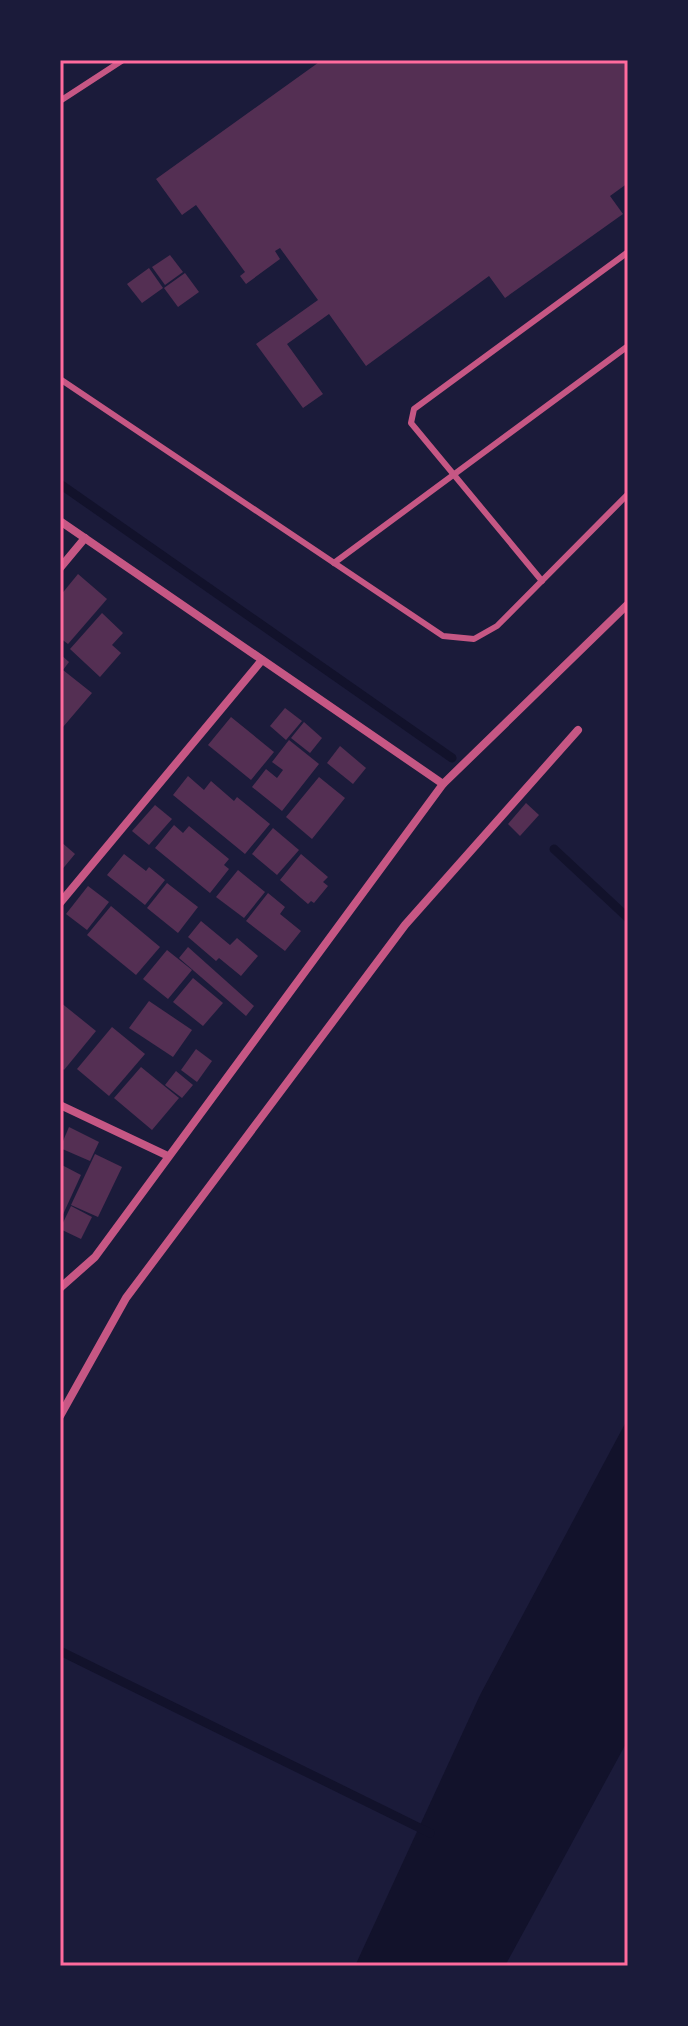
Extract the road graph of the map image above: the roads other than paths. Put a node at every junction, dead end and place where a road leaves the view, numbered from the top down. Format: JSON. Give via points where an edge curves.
{"nodes":[{"id":1,"x":123,"y":60,"type":"edge"},
{"id":2,"x":60,"y":101,"type":"edge"},
{"id":3,"x":628,"y":252,"type":"edge"},
{"id":4,"x":628,"y":346,"type":"edge"},
{"id":5,"x":60,"y":379,"type":"edge"},
{"id":6,"x":453,"y":474,"type":"junction"},
{"id":7,"x":628,"y":494,"type":"edge"},
{"id":8,"x":60,"y":521,"type":"edge"},
{"id":9,"x":85,"y":538,"type":"junction"},
{"id":10,"x":334,"y":563,"type":"junction"},
{"id":11,"x":60,"y":568,"type":"edge"},
{"id":12,"x":542,"y":581,"type":"junction"},
{"id":13,"x":628,"y":604,"type":"edge"},
{"id":14,"x":262,"y":660,"type":"junction"},
{"id":15,"x":578,"y":730,"type":"dead end"},
{"id":16,"x":443,"y":784,"type":"junction"},
{"id":17,"x":60,"y":903,"type":"edge"},
{"id":18,"x":60,"y":1105,"type":"edge"},
{"id":19,"x":168,"y":1156,"type":"junction"},
{"id":20,"x":60,"y":1288,"type":"edge"},
{"id":21,"x":60,"y":1416,"type":"edge"}],
"edges":[{"from":1,"to":2,"type":"lane"},
{"from":3,"to":6,"type":"lane","via":[[414,409],[411,423]]},
{"from":4,"to":6,"type":"lane"},
{"from":5,"to":10,"type":"lane"},
{"from":6,"to":10,"type":"lane"},
{"from":6,"to":12,"type":"lane"},
{"from":7,"to":12,"type":"lane"},
{"from":8,"to":9,"type":"street"},
{"from":9,"to":11,"type":"street"},
{"from":9,"to":14,"type":"street"},
{"from":10,"to":12,"type":"lane","via":[[443,636],[474,639],[497,626]]},
{"from":13,"to":16,"type":"street"},
{"from":14,"to":16,"type":"street"},
{"from":14,"to":17,"type":"street"},
{"from":15,"to":21,"type":"street","via":[[405,925],[126,1298]]},
{"from":16,"to":19,"type":"street"},
{"from":18,"to":19,"type":"street"},
{"from":19,"to":20,"type":"street","via":[[95,1257]]}]}
